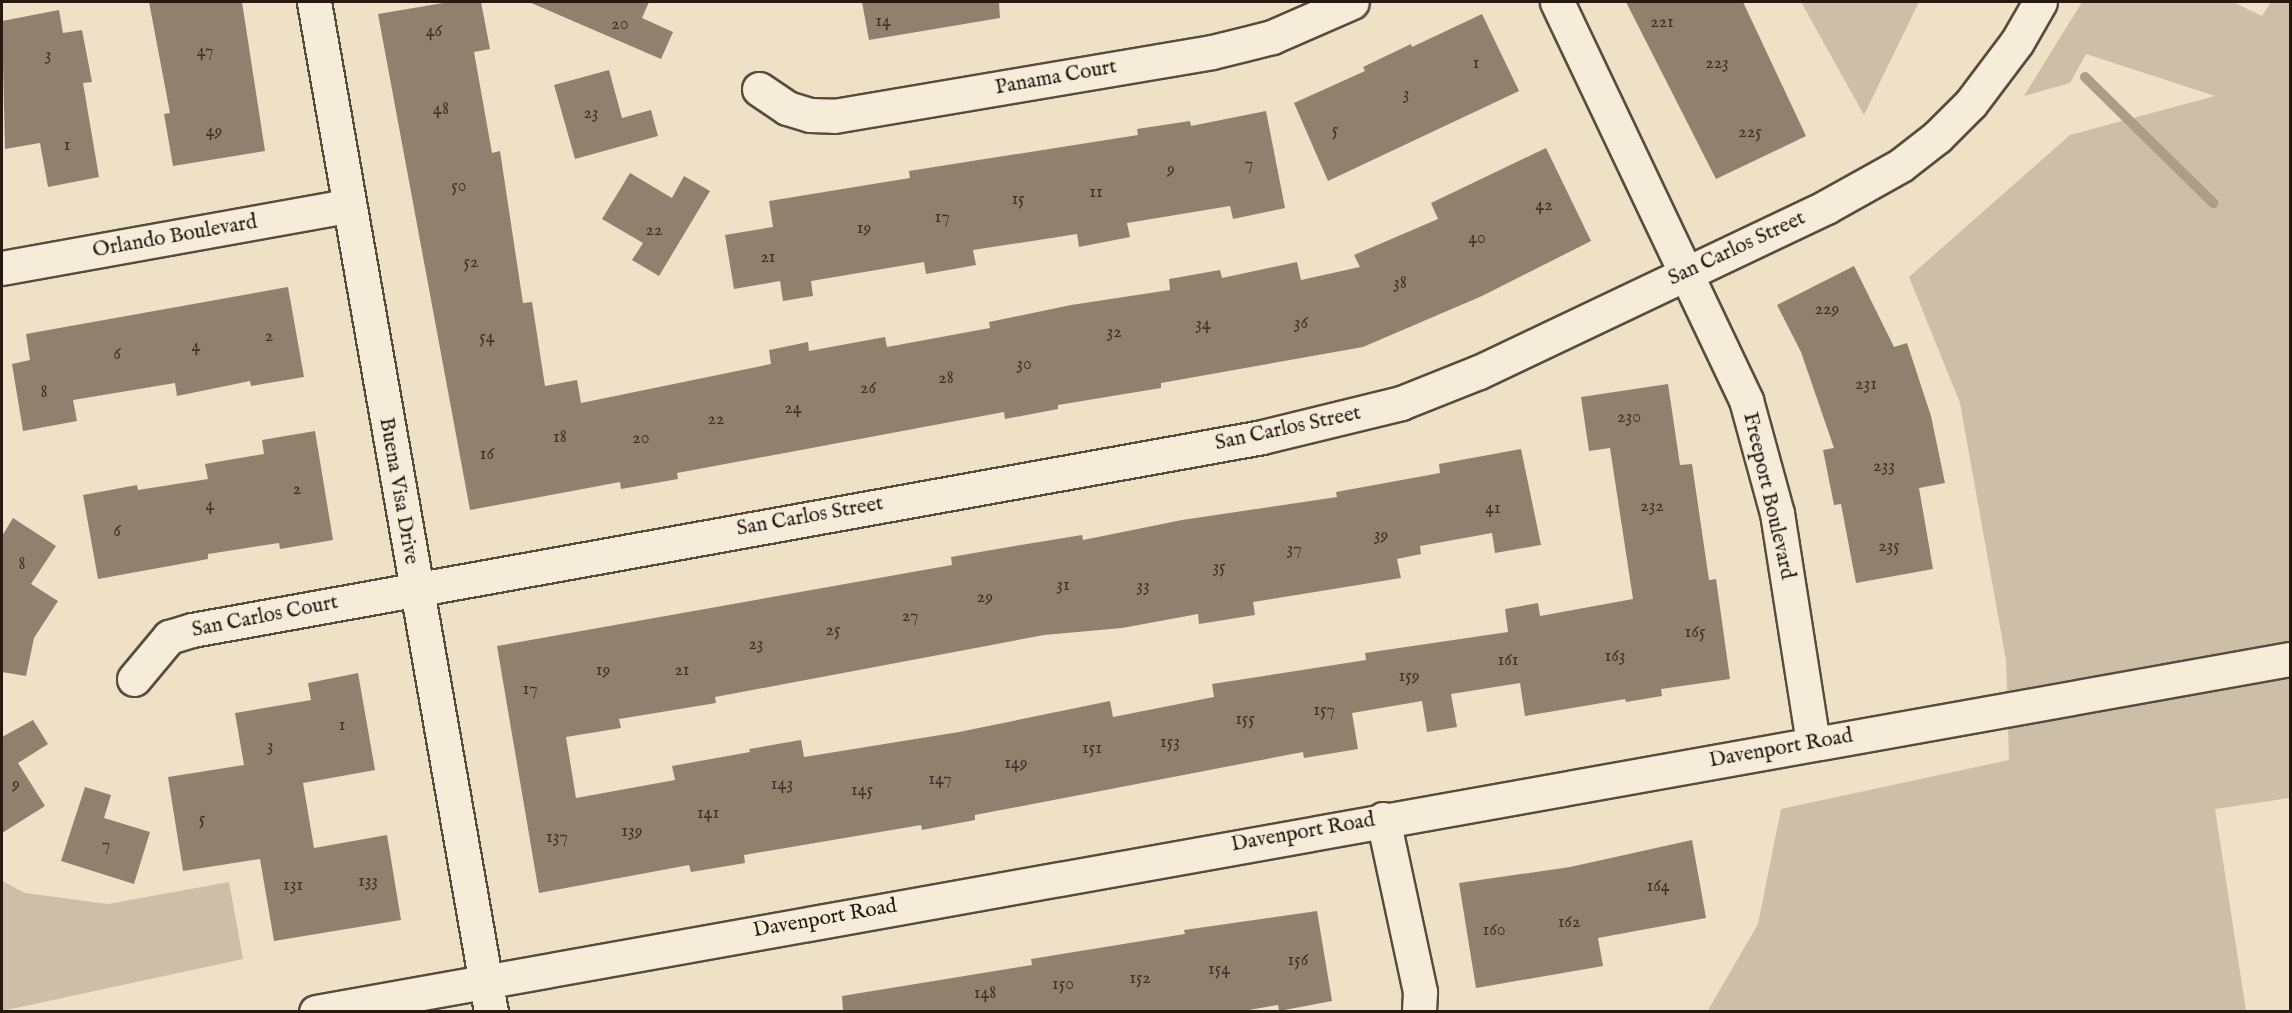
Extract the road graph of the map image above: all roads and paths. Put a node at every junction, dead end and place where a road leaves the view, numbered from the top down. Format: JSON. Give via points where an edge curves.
{"nodes":[{"id":1,"x":314,"y":2,"type":"edge"},
{"id":2,"x":1352,"y":2,"type":"edge"},
{"id":3,"x":1557,"y":2,"type":"edge"},
{"id":4,"x":2040,"y":2,"type":"edge"},
{"id":5,"x":759,"y":89,"type":"dead end"},
{"id":6,"x":348,"y":206,"type":"junction"},
{"id":7,"x":2,"y":268,"type":"edge"},
{"id":8,"x":1687,"y":273,"type":"junction"},
{"id":9,"x":416,"y":588,"type":"junction"},
{"id":10,"x":2290,"y":658,"type":"edge"},
{"id":11,"x":134,"y":679,"type":"dead end"},
{"id":12,"x":1813,"y":743,"type":"junction"},
{"id":13,"x":1383,"y":819,"type":"junction"},
{"id":14,"x":488,"y":996,"type":"edge"},
{"id":15,"x":316,"y":1011,"type":"edge"},
{"id":16,"x":1419,"y":1011,"type":"edge"}],
"edges":[{"from":1,"to":6,"type":"street","name":"Buena Visa Drive"},
{"from":2,"to":5,"type":"street","name":"Panama Court","via":[[1300,26],[1232,47],[834,116],[810,115],[787,108]]},
{"from":3,"to":8,"type":"street","name":"Freeport Boulevard"},
{"from":4,"to":8,"type":"street","name":"San Carlos Street","via":[[2017,42],[1971,103],[1901,165],[1826,207]]},
{"from":6,"to":7,"type":"street","name":"Orlando Boulevard"},
{"from":6,"to":9,"type":"street","name":"Buena Visa Drive"},
{"from":8,"to":9,"type":"street","name":"San Carlos Street","via":[[1450,384],[1323,425]]},
{"from":8,"to":12,"type":"street","name":"Freeport Boulevard","via":[[1746,400],[1758,442],[1777,513]]},
{"from":9,"to":11,"type":"street","name":"San Carlos Court","via":[[169,637]]},
{"from":9,"to":14,"type":"street","name":"Buena Visa Drive"},
{"from":10,"to":12,"type":"street","name":"Davenport Road"},
{"from":12,"to":13,"type":"street","name":"Davenport Road"},
{"from":13,"to":14,"type":"street","name":"Davenport Road"},
{"from":13,"to":16,"type":"street","via":[[1420,992]]},
{"from":14,"to":15,"type":"street","name":"Davenport Road"}]}
